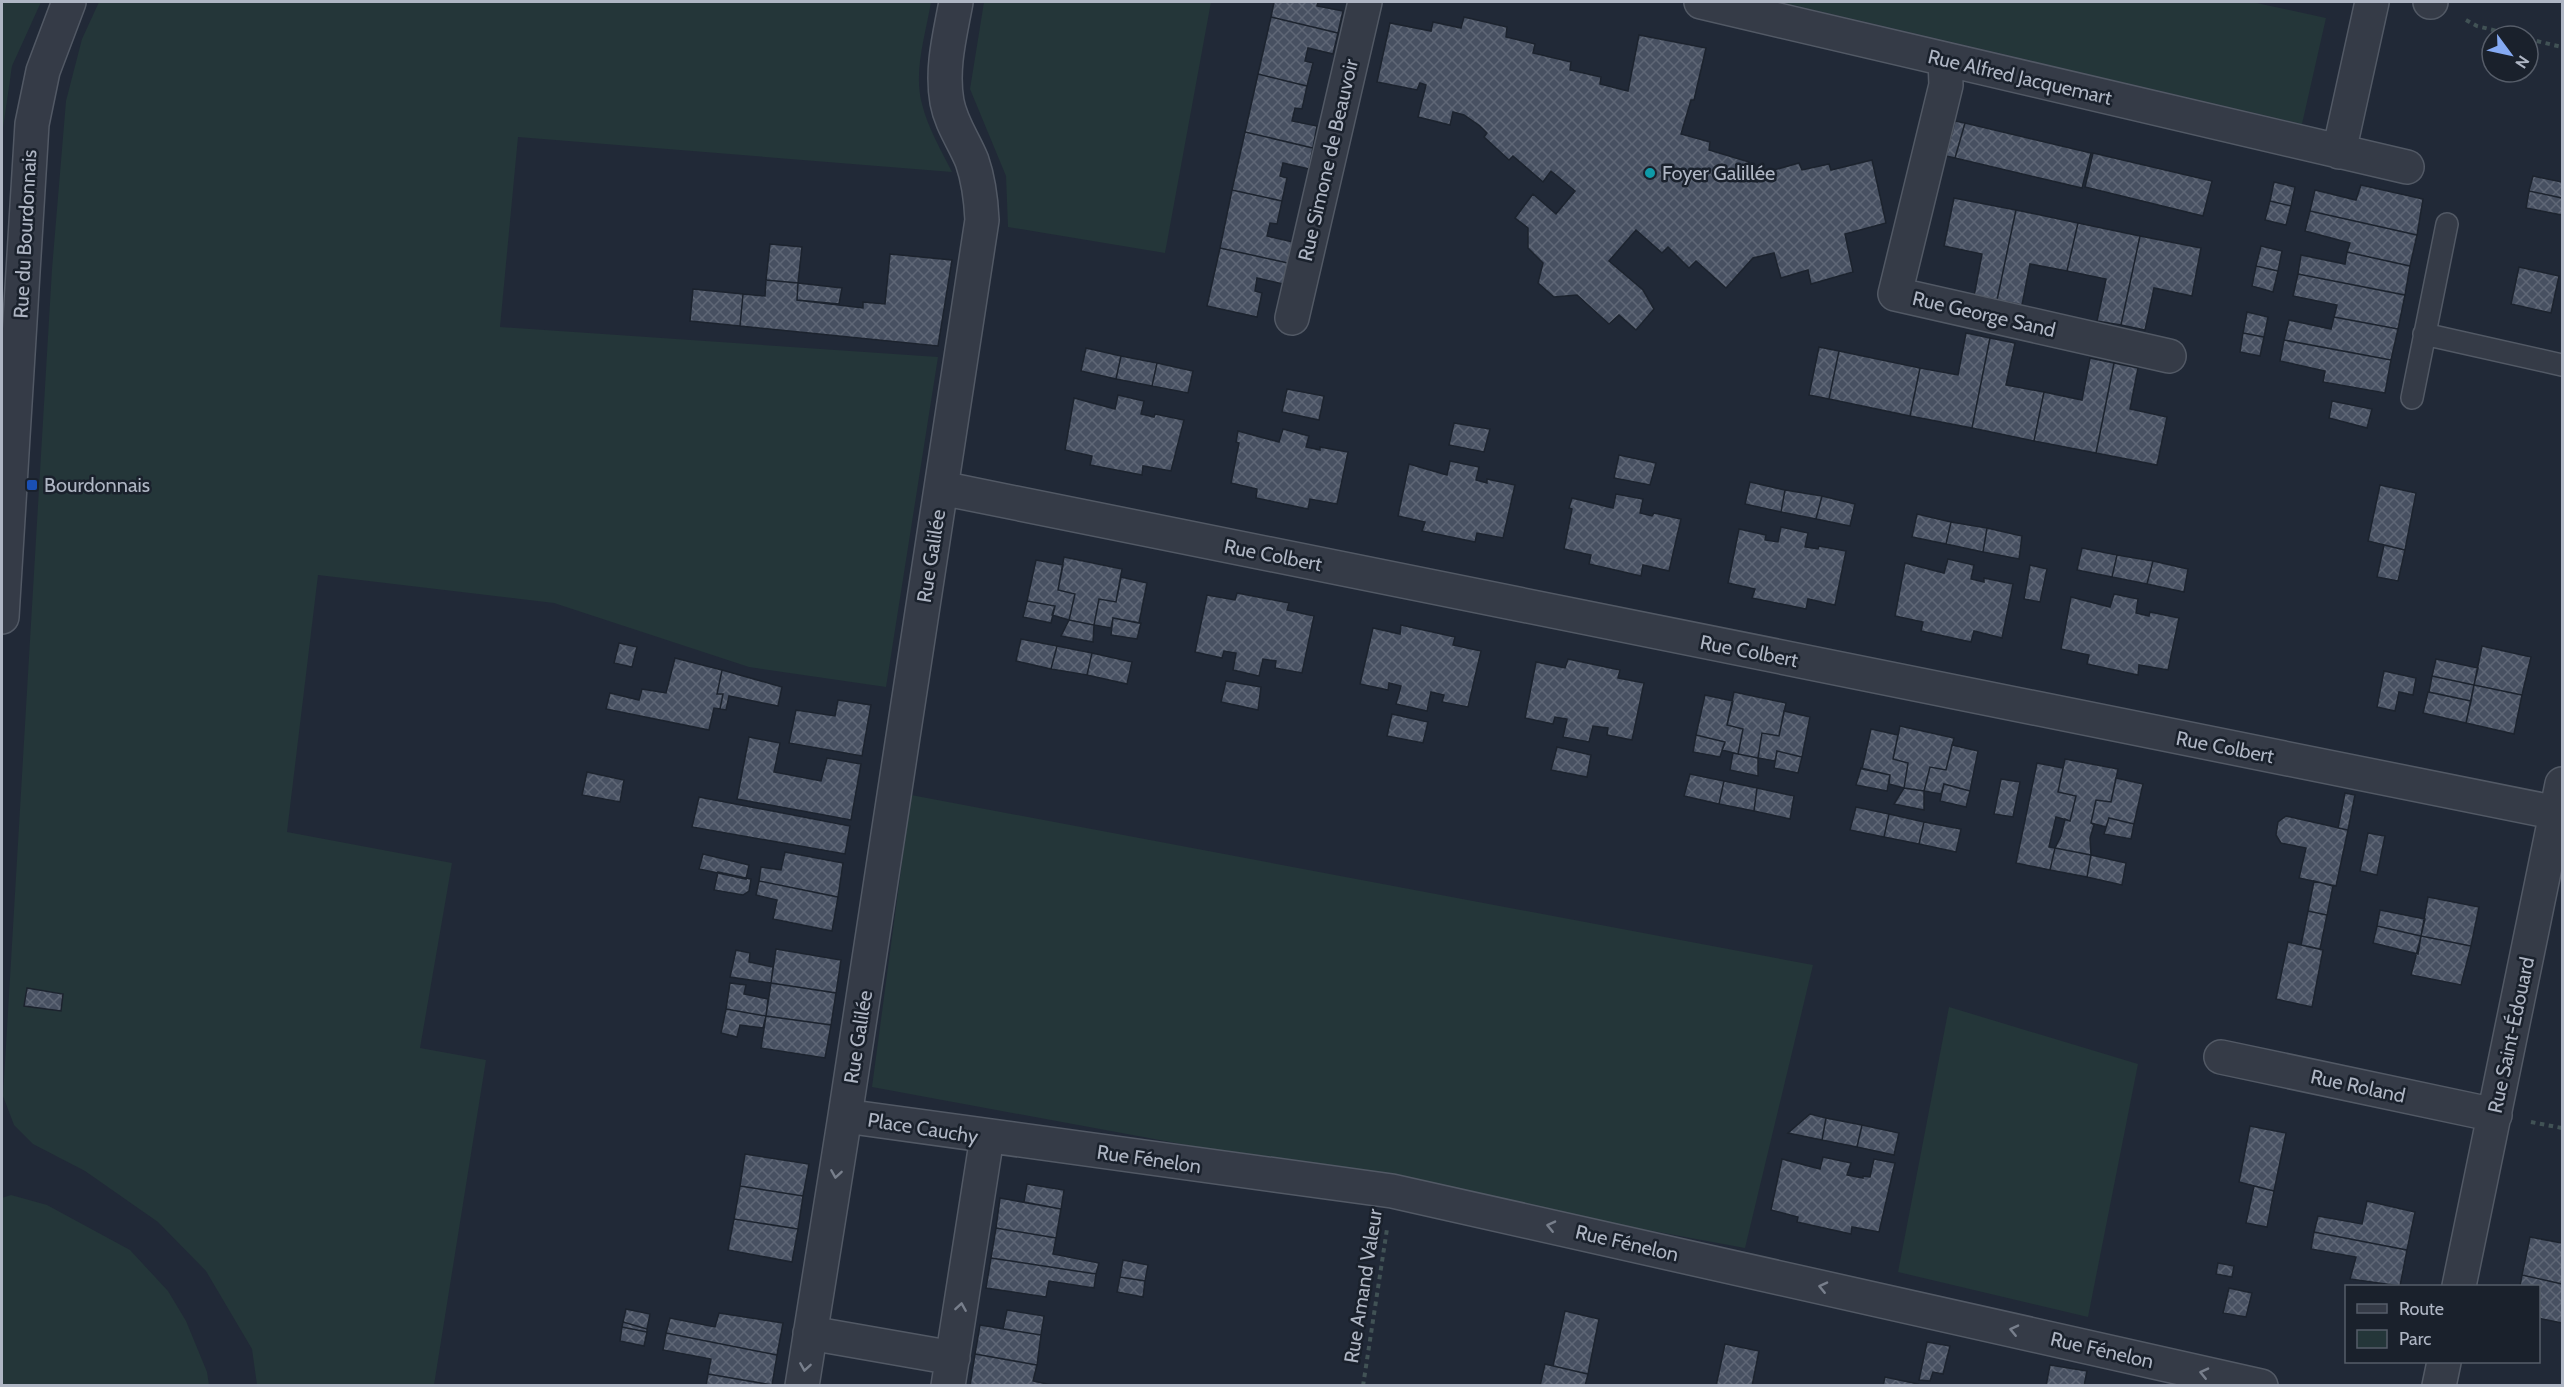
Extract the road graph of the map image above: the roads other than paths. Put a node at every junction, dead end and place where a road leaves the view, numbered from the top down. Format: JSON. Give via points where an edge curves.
{"nodes":[{"id":1,"x":69,"y":2,"type":"edge"},
{"id":2,"x":956,"y":2,"type":"edge"},
{"id":3,"x":1365,"y":2,"type":"edge"},
{"id":4,"x":1701,"y":2,"type":"edge"},
{"id":5,"x":2372,"y":2,"type":"edge"},
{"id":6,"x":1945,"y":59,"type":"junction"},
{"id":7,"x":2339,"y":152,"type":"junction"},
{"id":8,"x":2407,"y":167,"type":"dead end"},
{"id":9,"x":2447,"y":224,"type":"dead end"},
{"id":10,"x":1292,"y":318,"type":"dead end"},
{"id":11,"x":2424,"y":334,"type":"junction"},
{"id":12,"x":2169,"y":356,"type":"dead end"},
{"id":13,"x":2562,"y":365,"type":"edge"},
{"id":14,"x":2412,"y":398,"type":"dead end"},
{"id":15,"x":941,"y":489,"type":"junction"},
{"id":16,"x":2,"y":617,"type":"edge"},
{"id":17,"x":2560,"y":799,"type":"edge"},
{"id":18,"x":2221,"y":1057,"type":"dead end"},
{"id":19,"x":2495,"y":1115,"type":"junction"},
{"id":20,"x":845,"y":1116,"type":"junction"},
{"id":21,"x":987,"y":1137,"type":"junction"},
{"id":22,"x":2459,"y":1285,"type":"edge"},
{"id":23,"x":810,"y":1333,"type":"junction"},
{"id":24,"x":2444,"y":1363,"type":"edge"},
{"id":25,"x":951,"y":1372,"type":"edge"},
{"id":26,"x":802,"y":1386,"type":"edge"},
{"id":27,"x":2261,"y":1386,"type":"edge"},
{"id":28,"x":2439,"y":1386,"type":"edge"}],
"edges":[{"from":1,"to":16,"type":"street","name":"Rue du Bourdonnais","via":[[43,71],[32,124]]},
{"from":2,"to":15,"type":"street","name":"Rue Galilée","via":[[944,72],[956,133],[971,158],[980,185],[982,220]]},
{"from":3,"to":10,"type":"street","name":"Rue Simone de Beauvoir"},
{"from":4,"to":6,"type":"street","name":"Rue Alfred Jacquemart"},
{"from":5,"to":7,"type":"street"},
{"from":6,"to":7,"type":"street","name":"Rue Alfred Jacquemart"},
{"from":6,"to":12,"type":"street","name":"Rue George Sand","via":[[1946,86],[1895,294]]},
{"from":7,"to":8,"type":"street","name":"Rue Alfred Jacquemart"},
{"from":9,"to":11,"type":"lane"},
{"from":11,"to":13,"type":"lane"},
{"from":11,"to":14,"type":"lane"},
{"from":15,"to":17,"type":"street","name":"Rue Colbert"},
{"from":15,"to":20,"type":"street","name":"Rue Galilée"},
{"from":17,"to":19,"type":"street","name":"Rue Saint-Édouard"},
{"from":18,"to":19,"type":"street","name":"Rue Roland"},
{"from":19,"to":22,"type":"street","name":"Rue Saint-Édouard"},
{"from":20,"to":21,"type":"street","name":"Place Cauchy"},
{"from":20,"to":23,"type":"street","name":"Place Cauchy","one_way":true},
{"from":25,"to":21,"type":"street","name":"Place Cauchy","one_way":true},
{"from":27,"to":21,"type":"street","name":"Rue Fénelon","one_way":true,"via":[[1392,1191]]},
{"from":23,"to":25,"type":"street"},
{"from":23,"to":26,"type":"street","name":"Place Cauchy","one_way":true},
{"from":24,"to":28,"type":"street"}]}
